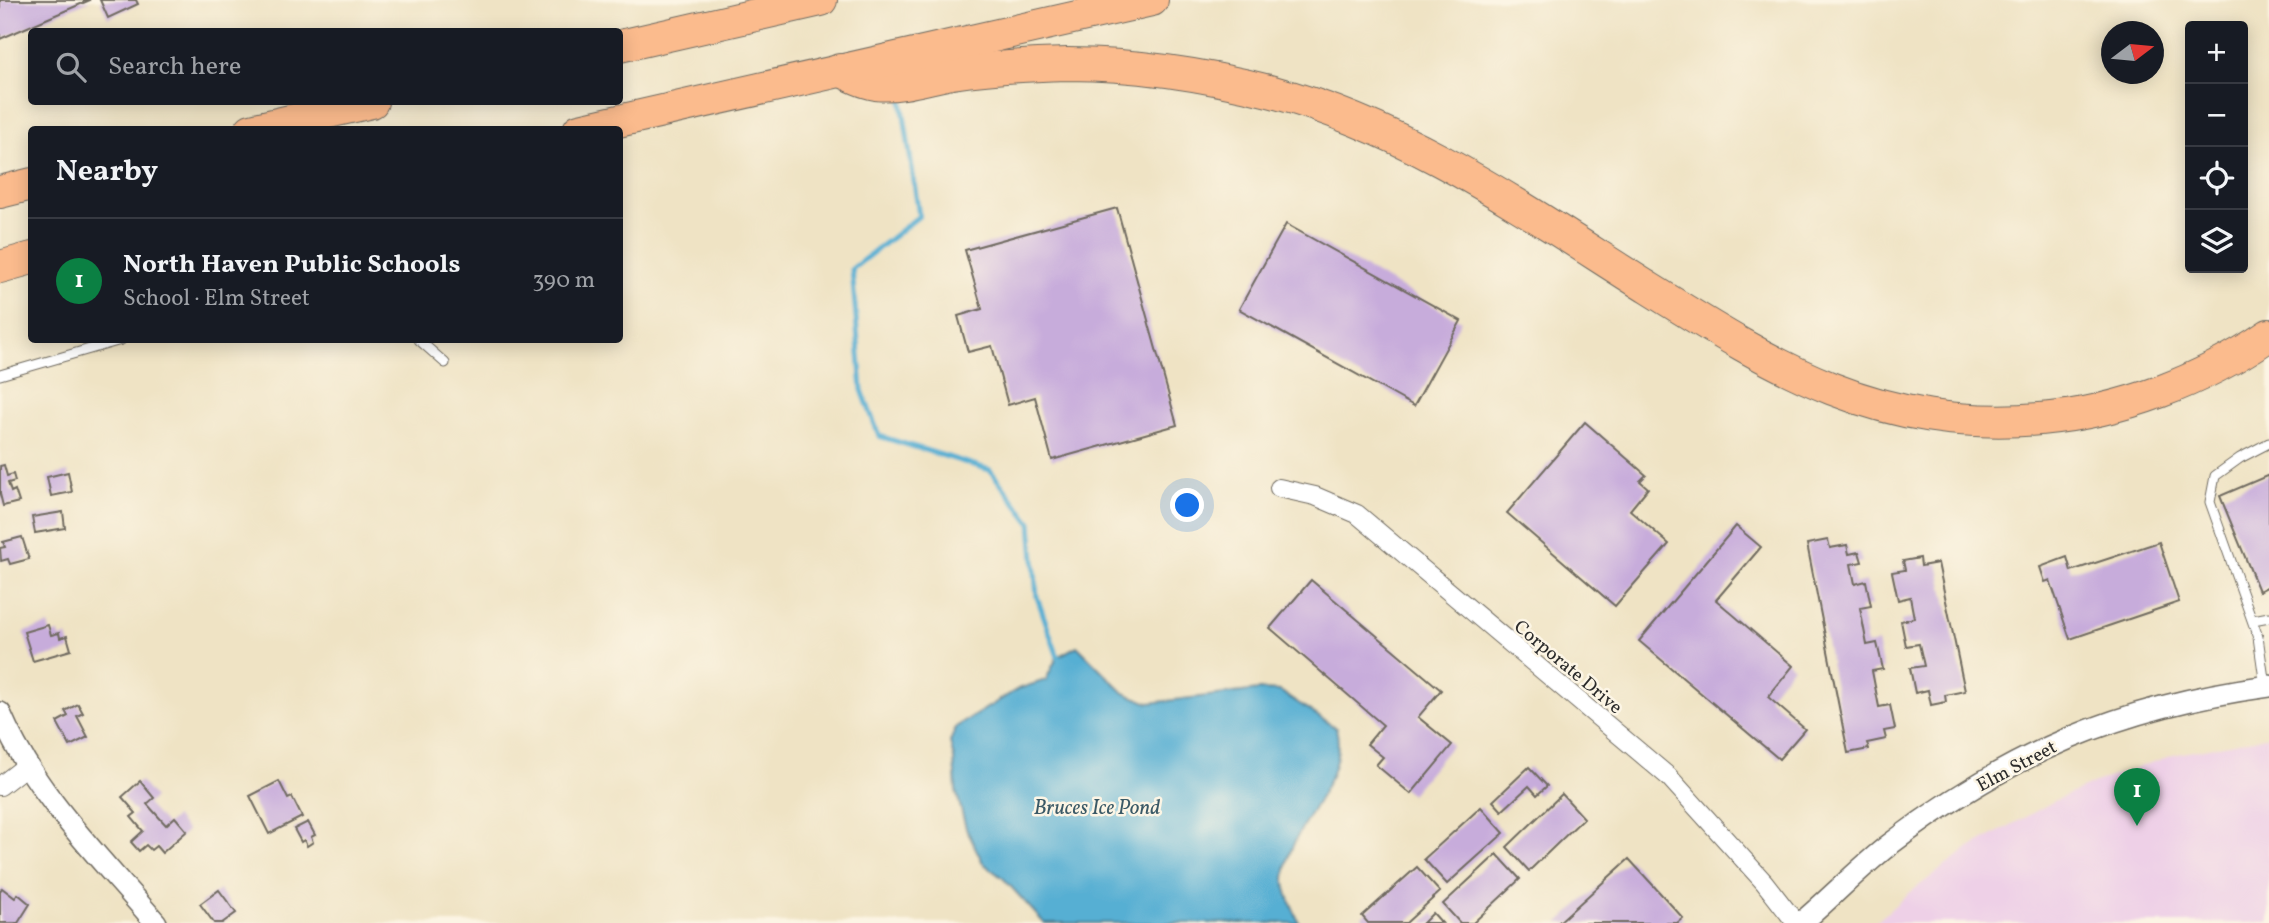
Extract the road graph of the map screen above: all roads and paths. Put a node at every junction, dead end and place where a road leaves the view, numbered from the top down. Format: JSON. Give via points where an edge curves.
{"nodes":[{"id":1,"x":821,"y":0,"type":"edge"},
{"id":2,"x":1152,"y":0,"type":"edge"},
{"id":3,"x":623,"y":45,"type":"edge"},
{"id":4,"x":840,"y":70,"type":"junction"},
{"id":5,"x":359,"y":105,"type":"edge"},
{"id":6,"x":267,"y":126,"type":"edge"},
{"id":7,"x":596,"y":126,"type":"edge"},
{"id":8,"x":28,"y":185,"type":"edge"},
{"id":9,"x":0,"y":192,"type":"edge"},
{"id":10,"x":28,"y":259,"type":"edge"},
{"id":11,"x":0,"y":267,"type":"edge"},
{"id":12,"x":2269,"y":335,"type":"edge"},
{"id":13,"x":112,"y":343,"type":"edge"},
{"id":14,"x":422,"y":343,"type":"edge"},
{"id":15,"x":445,"y":363,"type":"dead end"},
{"id":16,"x":0,"y":375,"type":"edge"},
{"id":17,"x":2269,"y":443,"type":"edge"},
{"id":18,"x":1279,"y":488,"type":"dead end"},
{"id":19,"x":2269,"y":617,"type":"edge"},
{"id":20,"x":2253,"y":620,"type":"junction"},
{"id":21,"x":2267,"y":686,"type":"edge"},
{"id":22,"x":0,"y":713,"type":"edge"},
{"id":23,"x":26,"y":765,"type":"junction"},
{"id":24,"x":0,"y":786,"type":"edge"},
{"id":25,"x":156,"y":923,"type":"edge"},
{"id":26,"x":1796,"y":923,"type":"edge"},
{"id":27,"x":1801,"y":923,"type":"edge"}],
"edges":[{"from":1,"to":3,"type":"highway"},
{"from":2,"to":4,"type":"highway"},
{"from":4,"to":7,"type":"highway"},
{"from":4,"to":12,"type":"highway","via":[[888,84],[1016,66],[1130,67],[1215,79],[1312,104],[1392,135],[1465,174],[1768,360],[1846,395],[1919,414],[2015,420],[2099,410],[2190,379]]},
{"from":5,"to":6,"type":"highway"},
{"from":8,"to":9,"type":"highway"},
{"from":10,"to":11,"type":"highway"},
{"from":13,"to":16,"type":"lane"},
{"from":14,"to":15,"type":"lane"},
{"from":17,"to":20,"type":"lane","via":[[2215,475],[2210,502]]},
{"from":18,"to":26,"type":"street","name":"Corporate Drive","via":[[1315,495],[1357,514],[1669,777]]},
{"from":19,"to":20,"type":"lane"},
{"from":20,"to":21,"type":"lane"},
{"from":21,"to":27,"type":"street","name":"Elm Street","via":[[2152,708],[2031,754],[1985,779],[1888,846]]},
{"from":22,"to":23,"type":"street"},
{"from":23,"to":24,"type":"street"},
{"from":23,"to":25,"type":"street"}]}
